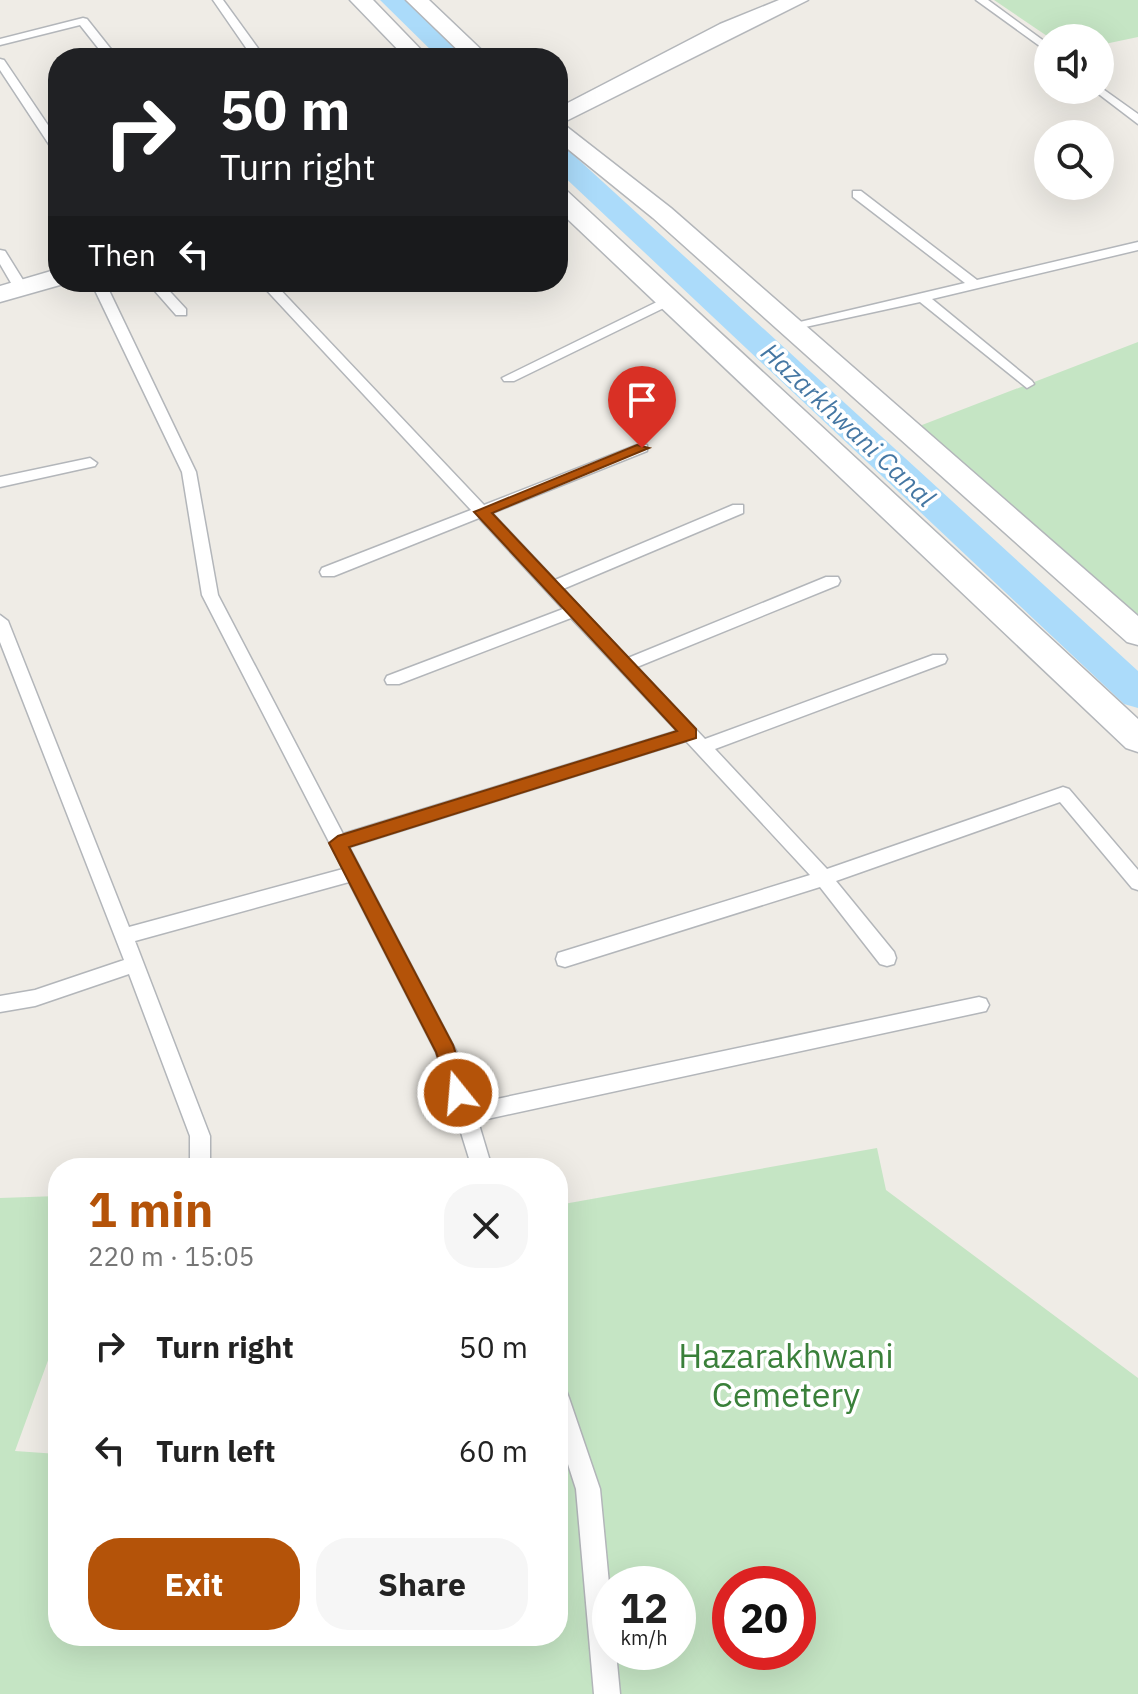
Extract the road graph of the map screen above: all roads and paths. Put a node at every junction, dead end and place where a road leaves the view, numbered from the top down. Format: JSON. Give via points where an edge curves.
{"nodes":[{"id":1,"x":218,"y":0,"type":"edge"},
{"id":2,"x":361,"y":0,"type":"edge"},
{"id":3,"x":417,"y":0,"type":"edge"},
{"id":4,"x":797,"y":0,"type":"edge"},
{"id":5,"x":981,"y":0,"type":"edge"},
{"id":6,"x":1034,"y":39,"type":"edge"},
{"id":7,"x":0,"y":42,"type":"edge"},
{"id":8,"x":104,"y":48,"type":"edge"},
{"id":9,"x":252,"y":48,"type":"edge"},
{"id":10,"x":408,"y":48,"type":"edge"},
{"id":11,"x":468,"y":48,"type":"edge"},
{"id":12,"x":0,"y":63,"type":"edge"},
{"id":13,"x":1114,"y":101,"type":"edge"},
{"id":14,"x":568,"y":112,"type":"edge"},
{"id":15,"x":1138,"y":120,"type":"edge"},
{"id":16,"x":48,"y":134,"type":"edge"},
{"id":17,"x":568,"y":137,"type":"edge"},
{"id":18,"x":857,"y":194,"type":"dead end"},
{"id":19,"x":568,"y":205,"type":"edge"},
{"id":20,"x":1138,"y":246,"type":"edge"},
{"id":21,"x":0,"y":254,"type":"edge"},
{"id":22,"x":48,"y":280,"type":"edge"},
{"id":23,"x":974,"y":284,"type":"junction"},
{"id":24,"x":10,"y":291,"type":"edge"},
{"id":25,"x":103,"y":292,"type":"edge"},
{"id":26,"x":163,"y":292,"type":"edge"},
{"id":27,"x":275,"y":292,"type":"edge"},
{"id":28,"x":921,"y":296,"type":"junction"},
{"id":29,"x":669,"y":300,"type":"junction"},
{"id":30,"x":181,"y":312,"type":"dead end"},
{"id":31,"x":792,"y":328,"type":"junction"},
{"id":32,"x":509,"y":378,"type":"dead end"},
{"id":33,"x":1027,"y":384,"type":"dead end"},
{"id":34,"x":642,"y":448,"type":"dead end"},
{"id":35,"x":90,"y":463,"type":"dead end"},
{"id":36,"x":0,"y":482,"type":"edge"},
{"id":37,"x":738,"y":509,"type":"dead end"},
{"id":38,"x":481,"y":512,"type":"junction"},
{"id":39,"x":328,"y":572,"type":"dead end"},
{"id":40,"x":832,"y":581,"type":"dead end"},
{"id":41,"x":552,"y":587,"type":"junction"},
{"id":42,"x":575,"y":610,"type":"junction"},
{"id":43,"x":0,"y":621,"type":"edge"},
{"id":44,"x":1138,"y":634,"type":"edge"},
{"id":45,"x":939,"y":659,"type":"dead end"},
{"id":46,"x":626,"y":665,"type":"junction"},
{"id":47,"x":9,"y":671,"type":"edge"},
{"id":48,"x":393,"y":680,"type":"dead end"},
{"id":49,"x":690,"y":733,"type":"junction"},
{"id":50,"x":1138,"y":739,"type":"edge"},
{"id":51,"x":703,"y":747,"type":"junction"},
{"id":52,"x":338,"y":843,"type":"junction"},
{"id":53,"x":354,"y":873,"type":"junction"},
{"id":54,"x":824,"y":878,"type":"junction"},
{"id":55,"x":1138,"y":883,"type":"edge"},
{"id":56,"x":124,"y":936,"type":"junction"},
{"id":57,"x":887,"y":958,"type":"dead end"},
{"id":58,"x":565,"y":959,"type":"dead end"},
{"id":59,"x":135,"y":964,"type":"junction"},
{"id":60,"x":0,"y":1004,"type":"edge"},
{"id":61,"x":979,"y":1005,"type":"dead end"},
{"id":62,"x":465,"y":1115,"type":"junction"},
{"id":63,"x":200,"y":1158,"type":"edge"},
{"id":64,"x":479,"y":1158,"type":"edge"},
{"id":65,"x":568,"y":1428,"type":"edge"},
{"id":66,"x":607,"y":1694,"type":"edge"}],
"edges":[{"from":1,"to":9,"type":"lane"},
{"from":2,"to":10,"type":"street"},
{"from":3,"to":11,"type":"street"},
{"from":4,"to":14,"type":"street","via":[[728,29]]},
{"from":5,"to":6,"type":"lane"},
{"from":7,"to":8,"type":"lane","via":[[83,21]]},
{"from":12,"to":16,"type":"lane"},
{"from":13,"to":15,"type":"lane"},
{"from":17,"to":31,"type":"street"},
{"from":18,"to":23,"type":"lane"},
{"from":19,"to":29,"type":"street"},
{"from":20,"to":23,"type":"lane"},
{"from":21,"to":24,"type":"lane"},
{"from":22,"to":24,"type":"street"},
{"from":23,"to":28,"type":"lane"},
{"from":25,"to":52,"type":"lane","via":[[189,472],[210,595]]},
{"from":26,"to":30,"type":"lane"},
{"from":27,"to":38,"type":"lane"},
{"from":28,"to":31,"type":"lane"},
{"from":28,"to":33,"type":"lane"},
{"from":29,"to":32,"type":"lane"},
{"from":29,"to":50,"type":"street"},
{"from":31,"to":44,"type":"street"},
{"from":34,"to":38,"type":"lane"},
{"from":35,"to":36,"type":"lane"},
{"from":37,"to":41,"type":"lane"},
{"from":38,"to":39,"type":"lane"},
{"from":38,"to":41,"type":"lane"},
{"from":40,"to":46,"type":"lane"},
{"from":41,"to":42,"type":"lane"},
{"from":42,"to":46,"type":"lane"},
{"from":42,"to":48,"type":"lane"},
{"from":43,"to":47,"type":"lane"},
{"from":45,"to":51,"type":"lane"},
{"from":46,"to":49,"type":"lane"},
{"from":47,"to":56,"type":"lane"},
{"from":49,"to":51,"type":"lane"},
{"from":49,"to":52,"type":"lane"},
{"from":51,"to":54,"type":"lane"},
{"from":52,"to":53,"type":"lane"},
{"from":53,"to":56,"type":"lane"},
{"from":53,"to":62,"type":"lane","via":[[446,1051]]},
{"from":54,"to":55,"type":"lane","via":[[1063,794]]},
{"from":54,"to":57,"type":"lane"},
{"from":54,"to":58,"type":"lane"},
{"from":56,"to":59,"type":"lane"},
{"from":59,"to":60,"type":"lane","via":[[35,998]]},
{"from":59,"to":63,"type":"lane","via":[[200,1136]]},
{"from":61,"to":62,"type":"lane"},
{"from":62,"to":64,"type":"lane"},
{"from":65,"to":66,"type":"lane","via":[[588,1489]]}]}
